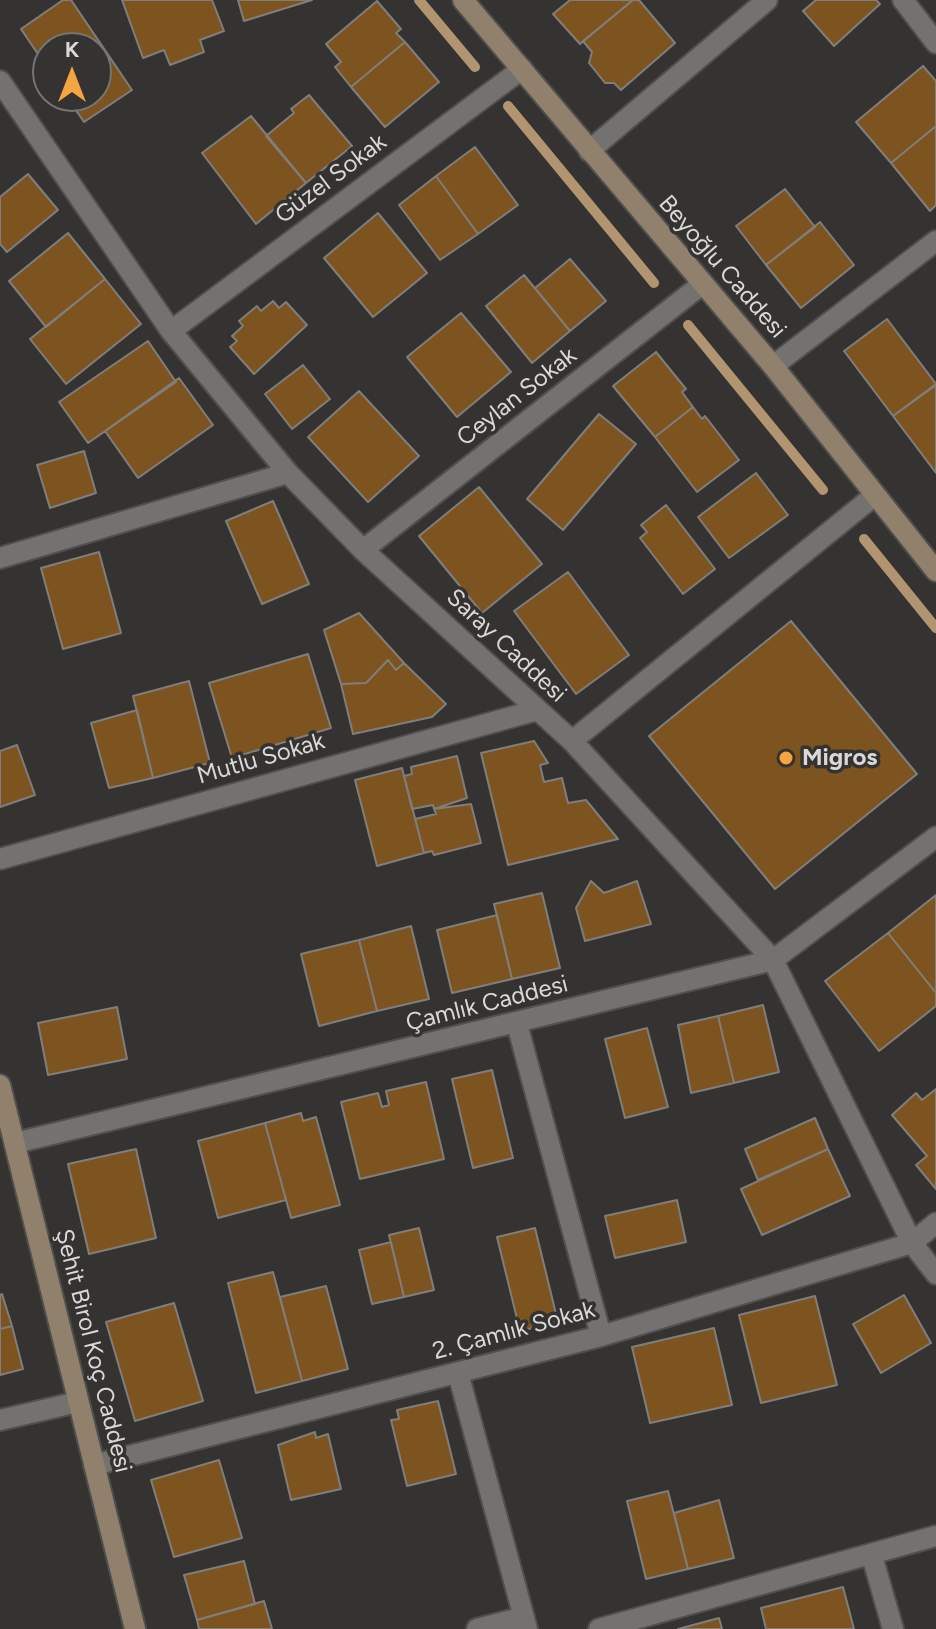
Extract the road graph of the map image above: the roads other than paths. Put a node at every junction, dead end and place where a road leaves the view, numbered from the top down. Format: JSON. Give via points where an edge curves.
{"nodes":[{"id":1,"x":463,"y":0,"type":"edge"},
{"id":2,"x":767,"y":0,"type":"edge"},
{"id":3,"x":903,"y":0,"type":"edge"},
{"id":4,"x":936,"y":43,"type":"edge"},
{"id":5,"x":522,"y":69,"type":"junction"},
{"id":6,"x":0,"y":81,"type":"edge"},
{"id":7,"x":589,"y":151,"type":"junction"},
{"id":8,"x":936,"y":241,"type":"edge"},
{"id":9,"x":701,"y":285,"type":"junction"},
{"id":10,"x":171,"y":331,"type":"junction"},
{"id":11,"x":773,"y":366,"type":"junction"},
{"id":12,"x":288,"y":473,"type":"junction"},
{"id":13,"x":875,"y":495,"type":"junction"},
{"id":14,"x":363,"y":550,"type":"junction"},
{"id":15,"x":0,"y":558,"type":"edge"},
{"id":16,"x":936,"y":571,"type":"edge"},
{"id":17,"x":537,"y":710,"type":"junction"},
{"id":18,"x":572,"y":741,"type":"junction"},
{"id":19,"x":936,"y":837,"type":"edge"},
{"id":20,"x":0,"y":859,"type":"edge"},
{"id":21,"x":773,"y":960,"type":"junction"},
{"id":22,"x":517,"y":1024,"type":"junction"},
{"id":23,"x":0,"y":1085,"type":"edge"},
{"id":24,"x":15,"y":1143,"type":"junction"},
{"id":25,"x":936,"y":1223,"type":"edge"},
{"id":26,"x":912,"y":1243,"type":"junction"},
{"id":27,"x":936,"y":1274,"type":"edge"},
{"id":28,"x":601,"y":1336,"type":"junction"},
{"id":29,"x":458,"y":1373,"type":"junction"},
{"id":30,"x":78,"y":1402,"type":"junction"},
{"id":31,"x":0,"y":1420,"type":"edge"},
{"id":32,"x":94,"y":1465,"type":"junction"},
{"id":33,"x":936,"y":1536,"type":"edge"},
{"id":34,"x":872,"y":1556,"type":"junction"},
{"id":35,"x":526,"y":1623,"type":"edge"},
{"id":36,"x":135,"y":1629,"type":"edge"},
{"id":37,"x":477,"y":1629,"type":"edge"},
{"id":38,"x":599,"y":1629,"type":"edge"},
{"id":39,"x":893,"y":1629,"type":"edge"}],
"edges":[{"from":1,"to":5,"type":"main road","name":"Beyoğlu Caddesi"},
{"from":2,"to":7,"type":"street"},
{"from":3,"to":4,"type":"street"},
{"from":5,"to":7,"type":"main road","name":"Beyoğlu Caddesi"},
{"from":5,"to":10,"type":"street","name":"Güzel Sokak"},
{"from":6,"to":10,"type":"street","name":"Saray Caddesi"},
{"from":7,"to":9,"type":"main road","name":"Beyoğlu Caddesi"},
{"from":8,"to":11,"type":"street"},
{"from":9,"to":11,"type":"main road","name":"Beyoğlu Caddesi"},
{"from":9,"to":14,"type":"street","name":"Ceylan Sokak"},
{"from":10,"to":12,"type":"street","name":"Saray Caddesi"},
{"from":11,"to":13,"type":"main road","name":"Beyoğlu Caddesi"},
{"from":12,"to":14,"type":"street","name":"Saray Caddesi"},
{"from":12,"to":15,"type":"street"},
{"from":13,"to":16,"type":"main road","name":"Beyoğlu Caddesi"},
{"from":13,"to":18,"type":"street"},
{"from":14,"to":17,"type":"street","name":"Saray Caddesi"},
{"from":17,"to":18,"type":"street","name":"Saray Caddesi"},
{"from":17,"to":20,"type":"street","name":"Mutlu Sokak"},
{"from":18,"to":21,"type":"street","name":"Saray Caddesi"},
{"from":19,"to":21,"type":"street","name":"Çamlık Caddesi"},
{"from":21,"to":22,"type":"street","name":"Çamlık Caddesi"},
{"from":21,"to":26,"type":"street","name":"Saray Caddesi"},
{"from":22,"to":24,"type":"street","name":"Çamlık Caddesi"},
{"from":22,"to":28,"type":"street"},
{"from":23,"to":24,"type":"main road","name":"Şehit Birol Koç Caddesi"},
{"from":24,"to":30,"type":"main road","name":"Şehit Birol Koç Caddesi"},
{"from":25,"to":26,"type":"street","name":"2. Çamlık Sokak"},
{"from":26,"to":27,"type":"street","name":"Saray Caddesi"},
{"from":26,"to":28,"type":"street","name":"2. Çamlık Sokak"},
{"from":28,"to":29,"type":"street","name":"2. Çamlık Sokak"},
{"from":29,"to":32,"type":"street","name":"2. Çamlık Sokak"},
{"from":29,"to":35,"type":"street"},
{"from":30,"to":31,"type":"street"},
{"from":30,"to":32,"type":"main road","name":"Şehit Birol Koç Caddesi"},
{"from":32,"to":36,"type":"main road","name":"Şehit Birol Koç Caddesi"},
{"from":33,"to":34,"type":"street"},
{"from":34,"to":38,"type":"street"},
{"from":34,"to":39,"type":"street"},
{"from":35,"to":37,"type":"street"}]}
